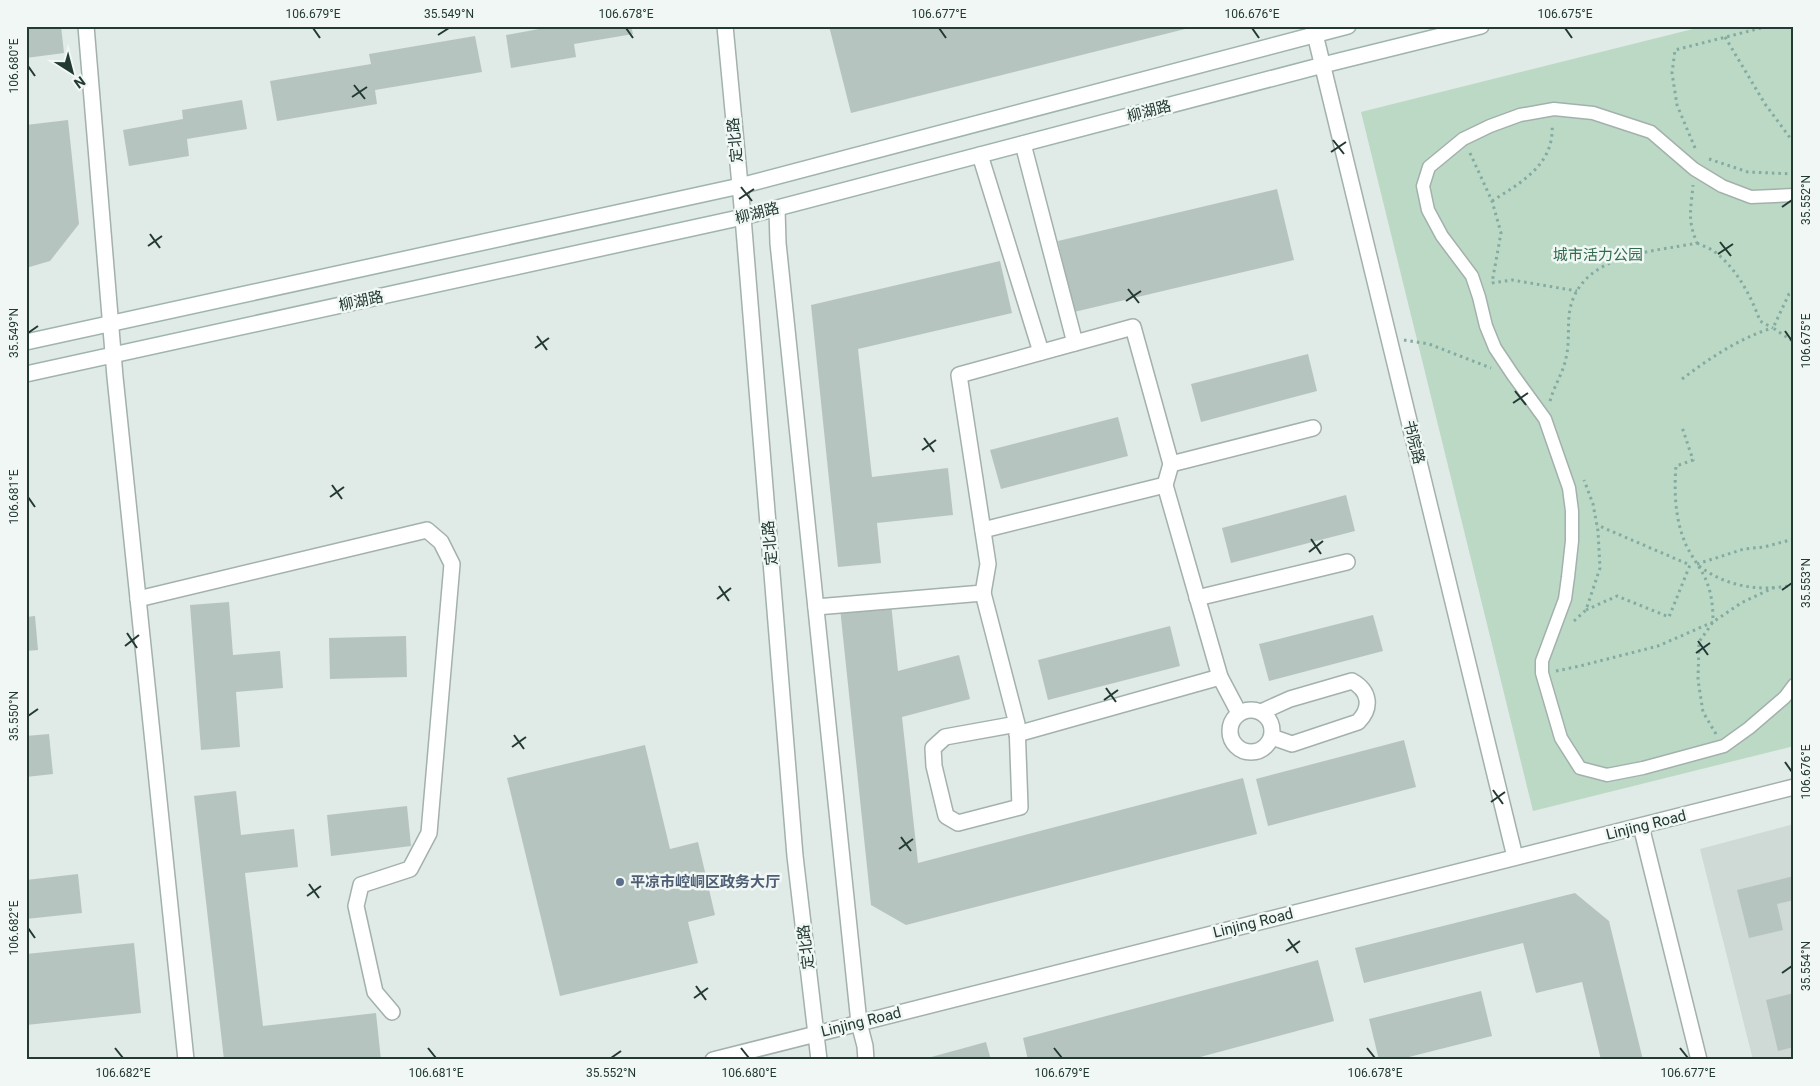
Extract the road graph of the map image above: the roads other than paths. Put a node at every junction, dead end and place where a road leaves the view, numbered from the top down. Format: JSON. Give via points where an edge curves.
{"nodes":[{"id":1,"x":86,"y":26,"type":"edge"},
{"id":2,"x":725,"y":26,"type":"edge"},
{"id":3,"x":1348,"y":26,"type":"edge"},
{"id":4,"x":1481,"y":26,"type":"edge"},
{"id":5,"x":1314,"y":30,"type":"edge"},
{"id":6,"x":1323,"y":65,"type":"junction"},
{"id":7,"x":1023,"y":144,"type":"junction"},
{"id":8,"x":980,"y":155,"type":"junction"},
{"id":9,"x":740,"y":186,"type":"junction"},
{"id":10,"x":1794,"y":194,"type":"edge"},
{"id":11,"x":777,"y":209,"type":"junction"},
{"id":12,"x":743,"y":218,"type":"junction"},
{"id":13,"x":110,"y":324,"type":"junction"},
{"id":14,"x":26,"y":342,"type":"edge"},
{"id":15,"x":1075,"y":343,"type":"junction"},
{"id":16,"x":1041,"y":352,"type":"junction"},
{"id":17,"x":113,"y":355,"type":"junction"},
{"id":18,"x":26,"y":374,"type":"edge"},
{"id":19,"x":1313,"y":428,"type":"dead end"},
{"id":20,"x":1171,"y":464,"type":"junction"},
{"id":21,"x":1165,"y":485,"type":"junction"},
{"id":22,"x":983,"y":530,"type":"junction"},
{"id":23,"x":1347,"y":562,"type":"dead end"},
{"id":24,"x":982,"y":593,"type":"junction"},
{"id":25,"x":1197,"y":598,"type":"junction"},
{"id":26,"x":138,"y":599,"type":"junction"},
{"id":27,"x":816,"y":606,"type":"junction"},
{"id":28,"x":1220,"y":677,"type":"junction"},
{"id":29,"x":1794,"y":686,"type":"edge"},
{"id":30,"x":1261,"y":712,"type":"junction"},
{"id":31,"x":1240,"y":713,"type":"junction"},
{"id":32,"x":1017,"y":729,"type":"junction"},
{"id":33,"x":1272,"y":737,"type":"junction"},
{"id":34,"x":1794,"y":787,"type":"edge"},
{"id":35,"x":1641,"y":826,"type":"junction"},
{"id":36,"x":1515,"y":857,"type":"junction"},
{"id":37,"x":392,"y":1012,"type":"dead end"},
{"id":38,"x":859,"y":1023,"type":"junction"},
{"id":39,"x":816,"y":1034,"type":"junction"},
{"id":40,"x":186,"y":1060,"type":"edge"},
{"id":41,"x":713,"y":1060,"type":"edge"},
{"id":42,"x":819,"y":1060,"type":"edge"},
{"id":43,"x":866,"y":1060,"type":"edge"},
{"id":44,"x":1699,"y":1060,"type":"edge"}],
"edges":[{"from":1,"to":13,"type":"street"},
{"from":2,"to":9,"type":"street","name":"定北路"},
{"from":3,"to":5,"type":"street","name":"柳湖路"},
{"from":4,"to":6,"type":"street","name":"柳湖路"},
{"from":5,"to":6,"type":"street","name":"书院路"},
{"from":5,"to":9,"type":"street","name":"柳湖路"},
{"from":6,"to":7,"type":"street","name":"柳湖路"},
{"from":6,"to":36,"type":"street","name":"书院路"},
{"from":7,"to":8,"type":"street","name":"柳湖路"},
{"from":7,"to":15,"type":"street"},
{"from":8,"to":11,"type":"street","name":"柳湖路"},
{"from":8,"to":16,"type":"street"},
{"from":9,"to":12,"type":"street","name":"定北路"},
{"from":9,"to":13,"type":"street","name":"柳湖路"},
{"from":10,"to":29,"type":"street","via":[[1751,196],[1722,186],[1694,169],[1651,132],[1593,113],[1554,109],[1520,115],[1463,139],[1429,168],[1423,186],[1428,210],[1442,236],[1472,276],[1495,348],[1545,419],[1569,488],[1572,542],[1565,598],[1542,661],[1542,673],[1561,738],[1580,768],[1607,775],[1724,746]]},
{"from":11,"to":12,"type":"street","name":"柳湖路"},
{"from":11,"to":27,"type":"street"},
{"from":12,"to":17,"type":"street","name":"柳湖路"},
{"from":12,"to":39,"type":"street","name":"定北路","via":[[795,856]]},
{"from":13,"to":14,"type":"street","name":"柳湖路"},
{"from":13,"to":17,"type":"street"},
{"from":15,"to":16,"type":"street"},
{"from":15,"to":20,"type":"street","via":[[1133,327]]},
{"from":16,"to":22,"type":"street","via":[[959,375]]},
{"from":17,"to":18,"type":"street","name":"柳湖路"},
{"from":17,"to":26,"type":"street"},
{"from":19,"to":20,"type":"street"},
{"from":20,"to":21,"type":"street"},
{"from":21,"to":22,"type":"street"},
{"from":21,"to":25,"type":"street"},
{"from":22,"to":24,"type":"street","via":[[988,564]]},
{"from":23,"to":25,"type":"street"},
{"from":24,"to":27,"type":"street"},
{"from":24,"to":32,"type":"street"},
{"from":25,"to":28,"type":"street"},
{"from":26,"to":37,"type":"street","via":[[427,530],[441,542],[452,564],[429,833],[410,868],[361,885],[356,906],[375,992]]},
{"from":26,"to":40,"type":"street"},
{"from":27,"to":38,"type":"street"},
{"from":28,"to":31,"type":"street"},
{"from":28,"to":32,"type":"street"},
{"from":30,"to":31,"type":"street","via":[[1254,709]]},
{"from":30,"to":33,"type":"street","via":[[1271,722]]},
{"from":30,"to":33,"type":"street","via":[[1290,699],[1352,681],[1366,694],[1367,709],[1358,722],[1292,744]]},
{"from":31,"to":33,"type":"street","via":[[1230,725],[1230,732],[1231,740],[1242,750],[1256,752],[1269,744]]},
{"from":32,"to":32,"type":"street","via":[[1020,807],[958,823],[946,816],[933,748],[945,737]]},
{"from":34,"to":35,"type":"street","name":"Linjing Road"},
{"from":35,"to":36,"type":"street","name":"Linjing Road"},
{"from":35,"to":44,"type":"street"},
{"from":36,"to":38,"type":"street","name":"Linjing Road"},
{"from":38,"to":39,"type":"street","name":"Linjing Road"},
{"from":38,"to":43,"type":"street"},
{"from":39,"to":41,"type":"street","name":"Linjing Road"},
{"from":39,"to":42,"type":"street","name":"定北路"}]}
